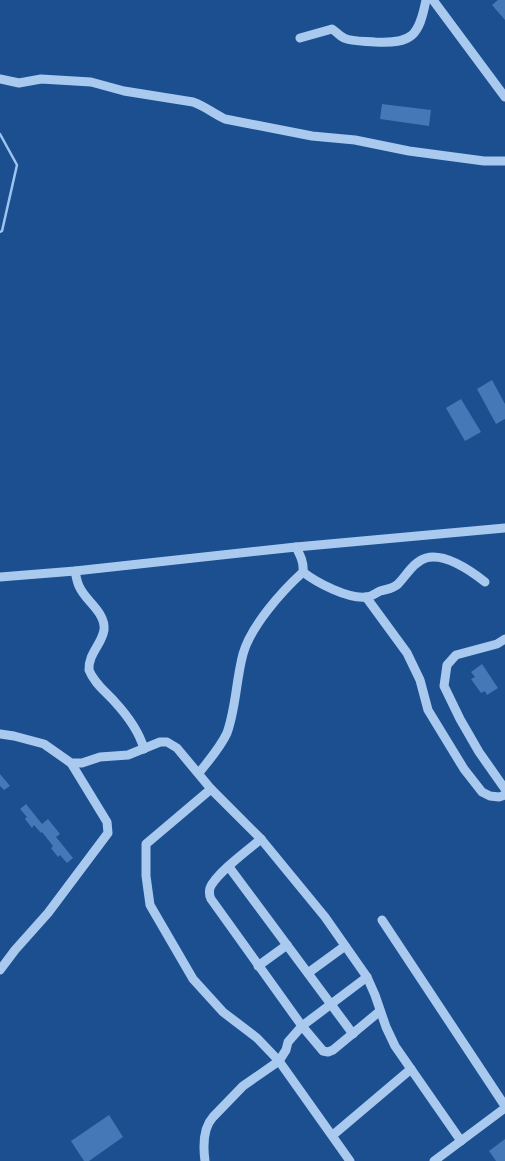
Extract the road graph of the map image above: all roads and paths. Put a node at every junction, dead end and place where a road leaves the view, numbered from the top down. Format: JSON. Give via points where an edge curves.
{"nodes":[{"id":1,"x":426,"y":0,"type":"edge"},
{"id":2,"x":433,"y":0,"type":"edge"},
{"id":3,"x":300,"y":38,"type":"dead end"},
{"id":4,"x":0,"y":79,"type":"edge"},
{"id":5,"x":505,"y":97,"type":"edge"},
{"id":6,"x":505,"y":161,"type":"edge"},
{"id":7,"x":505,"y":528,"type":"edge"},
{"id":8,"x":296,"y":547,"type":"junction"},
{"id":9,"x":75,"y":571,"type":"junction"},
{"id":10,"x":303,"y":572,"type":"junction"},
{"id":11,"x":0,"y":577,"type":"edge"},
{"id":12,"x":485,"y":582,"type":"dead end"},
{"id":13,"x":366,"y":597,"type":"junction"},
{"id":14,"x":505,"y":639,"type":"edge"},
{"id":15,"x":0,"y":734,"type":"edge"},
{"id":16,"x":144,"y":749,"type":"junction"},
{"id":17,"x":71,"y":763,"type":"junction"},
{"id":18,"x":199,"y":773,"type":"junction"},
{"id":19,"x":211,"y":789,"type":"junction"},
{"id":20,"x":505,"y":789,"type":"edge"},
{"id":21,"x":505,"y":795,"type":"edge"},
{"id":22,"x":261,"y":839,"type":"junction"},
{"id":23,"x":229,"y":867,"type":"junction"},
{"id":24,"x":382,"y":920,"type":"dead end"},
{"id":25,"x":287,"y":945,"type":"junction"},
{"id":26,"x":345,"y":946,"type":"junction"},
{"id":27,"x":258,"y":966,"type":"junction"},
{"id":28,"x":0,"y":970,"type":"edge"},
{"id":29,"x":308,"y":973,"type":"junction"},
{"id":30,"x":367,"y":977,"type":"junction"},
{"id":31,"x":331,"y":1004,"type":"junction"},
{"id":32,"x":380,"y":1012,"type":"junction"},
{"id":33,"x":302,"y":1026,"type":"junction"},
{"id":34,"x":353,"y":1034,"type":"junction"},
{"id":35,"x":279,"y":1061,"type":"junction"},
{"id":36,"x":411,"y":1069,"type":"junction"},
{"id":37,"x":505,"y":1107,"type":"edge"},
{"id":38,"x":333,"y":1135,"type":"junction"},
{"id":39,"x":461,"y":1141,"type":"junction"},
{"id":40,"x":205,"y":1161,"type":"edge"},
{"id":41,"x":350,"y":1161,"type":"edge"},
{"id":42,"x":434,"y":1161,"type":"edge"}],
"edges":[{"from":1,"to":3,"type":"street","via":[[421,22],[405,41],[350,40],[332,29]]},
{"from":2,"to":5,"type":"street"},
{"from":4,"to":6,"type":"street","via":[[19,83],[41,79],[91,82],[193,102],[226,119],[305,135],[355,140],[428,154]]},
{"from":7,"to":8,"type":"street"},
{"from":8,"to":9,"type":"street"},
{"from":8,"to":10,"type":"street","via":[[304,565]]},
{"from":9,"to":11,"type":"street"},
{"from":9,"to":16,"type":"street","via":[[79,586],[104,624],[89,670],[134,726]]},
{"from":10,"to":13,"type":"street","via":[[330,588]]},
{"from":10,"to":18,"type":"street","via":[[279,595],[249,639],[227,731],[219,748]]},
{"from":12,"to":13,"type":"street","via":[[476,574],[446,560],[427,558],[414,566],[394,587]]},
{"from":13,"to":21,"type":"street","via":[[407,653],[420,680],[428,710],[464,769],[482,792],[490,796]]},
{"from":14,"to":20,"type":"street","via":[[456,655],[447,665],[444,686],[479,752]]},
{"from":15,"to":17,"type":"street","via":[[44,744]]},
{"from":16,"to":17,"type":"street","via":[[128,755]]},
{"from":16,"to":18,"type":"street","via":[[167,742],[177,748]]},
{"from":17,"to":28,"type":"street","via":[[107,822],[108,833]]},
{"from":18,"to":19,"type":"street"},
{"from":19,"to":22,"type":"street"},
{"from":19,"to":35,"type":"street","via":[[146,844],[150,905],[192,979],[223,1012],[257,1038]]},
{"from":22,"to":23,"type":"street"},
{"from":22,"to":26,"type":"street"},
{"from":23,"to":25,"type":"street"},
{"from":23,"to":27,"type":"street","via":[[213,882],[209,895]]},
{"from":24,"to":37,"type":"street"},
{"from":25,"to":27,"type":"street"},
{"from":25,"to":29,"type":"street"},
{"from":26,"to":29,"type":"street"},
{"from":26,"to":30,"type":"street"},
{"from":27,"to":33,"type":"street"},
{"from":29,"to":31,"type":"street"},
{"from":30,"to":31,"type":"street"},
{"from":30,"to":32,"type":"street"},
{"from":31,"to":33,"type":"street"},
{"from":31,"to":34,"type":"street"},
{"from":32,"to":34,"type":"street"},
{"from":32,"to":36,"type":"street"},
{"from":33,"to":34,"type":"street","via":[[320,1048],[328,1052]]},
{"from":33,"to":35,"type":"street","via":[[288,1042]]},
{"from":35,"to":38,"type":"street"},
{"from":35,"to":40,"type":"street","via":[[244,1086],[209,1122]]},
{"from":36,"to":38,"type":"street"},
{"from":36,"to":39,"type":"street"},
{"from":37,"to":39,"type":"street"},
{"from":38,"to":41,"type":"street"},
{"from":39,"to":42,"type":"street"}]}
